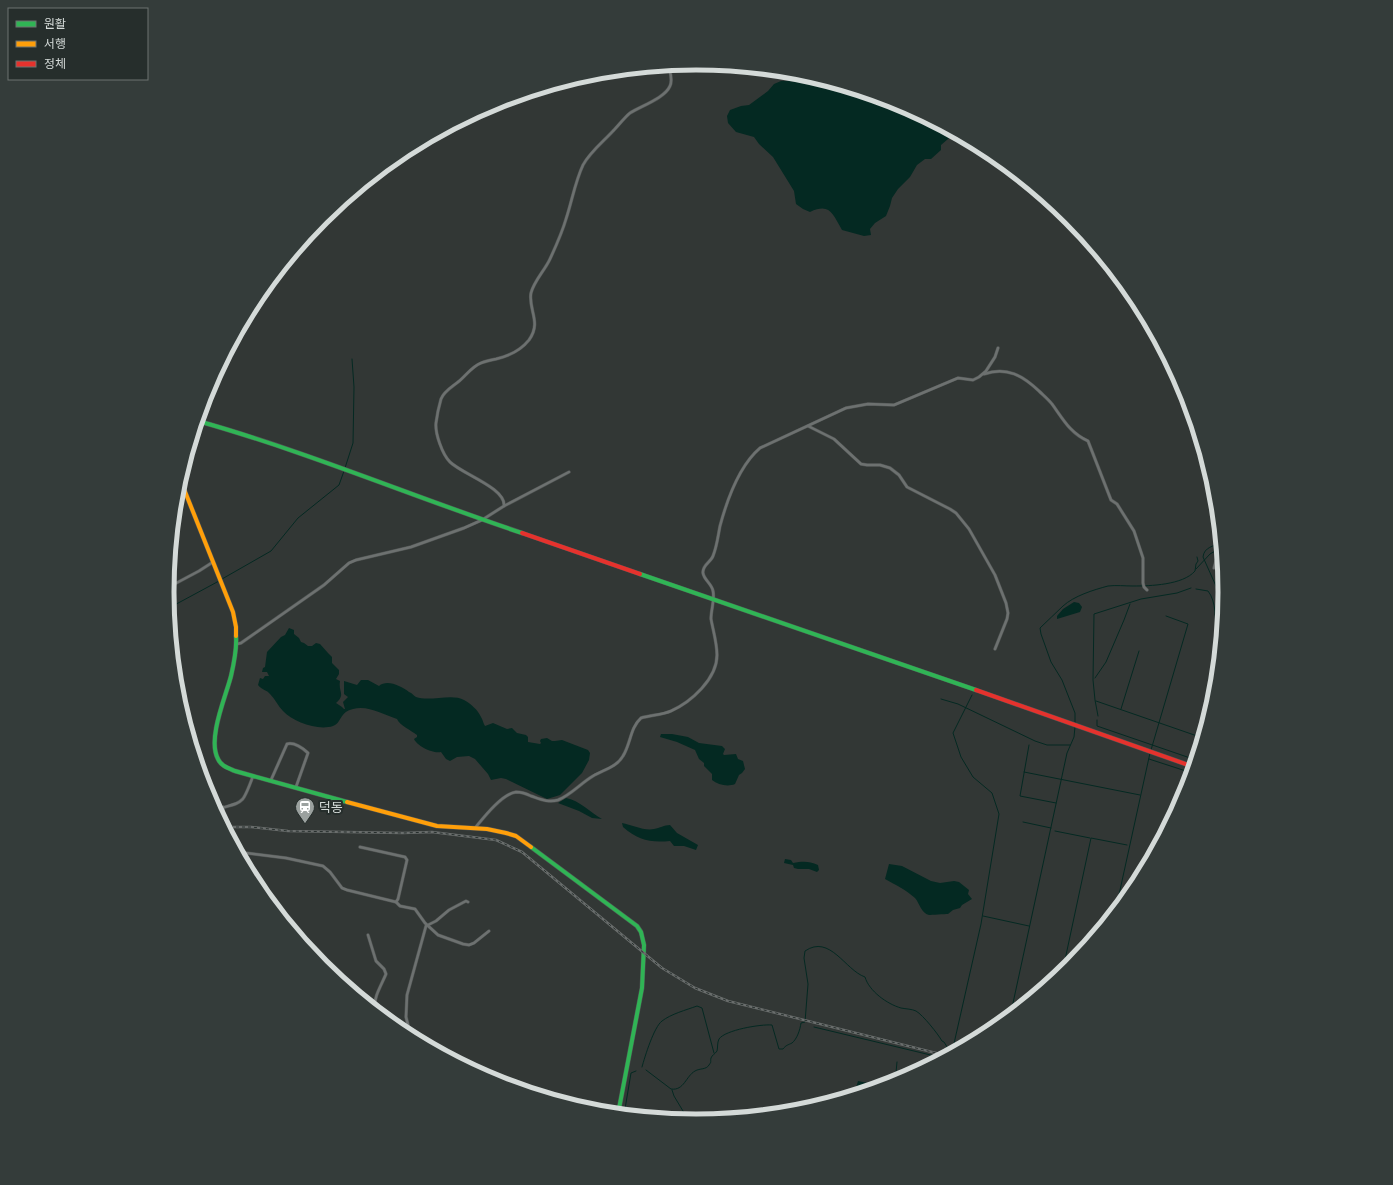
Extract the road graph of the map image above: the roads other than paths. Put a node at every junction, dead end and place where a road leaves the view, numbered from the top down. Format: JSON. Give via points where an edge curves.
{"nodes":[{"id":1,"x":670,"y":71,"type":"edge"},
{"id":2,"x":998,"y":348,"type":"dead end"},
{"id":3,"x":982,"y":374,"type":"junction"},
{"id":4,"x":203,"y":422,"type":"edge"},
{"id":5,"x":808,"y":426,"type":"junction"},
{"id":6,"x":569,"y":472,"type":"dead end"},
{"id":7,"x":184,"y":490,"type":"edge"},
{"id":8,"x":504,"y":506,"type":"junction"},
{"id":9,"x":482,"y":520,"type":"junction"},
{"id":10,"x":1218,"y":559,"type":"edge"},
{"id":11,"x":213,"y":562,"type":"junction"},
{"id":12,"x":1214,"y":568,"type":"dead end"},
{"id":13,"x":174,"y":584,"type":"edge"},
{"id":14,"x":1148,"y":590,"type":"dead end"},
{"id":15,"x":713,"y":598,"type":"junction"},
{"id":16,"x":237,"y":644,"type":"junction"},
{"id":17,"x":995,"y":650,"type":"dead end"},
{"id":18,"x":1189,"y":765,"type":"edge"},
{"id":19,"x":253,"y":775,"type":"junction"},
{"id":20,"x":271,"y":780,"type":"junction"},
{"id":21,"x":296,"y":787,"type":"junction"},
{"id":22,"x":224,"y":807,"type":"junction"},
{"id":23,"x":221,"y":808,"type":"edge"},
{"id":24,"x":223,"y":814,"type":"edge"},
{"id":25,"x":475,"y":828,"type":"junction"},
{"id":26,"x":360,"y":847,"type":"dead end"},
{"id":27,"x":243,"y":853,"type":"edge"},
{"id":28,"x":396,"y":902,"type":"junction"},
{"id":29,"x":468,"y":902,"type":"dead end"},
{"id":30,"x":428,"y":926,"type":"junction"},
{"id":31,"x":489,"y":931,"type":"dead end"},
{"id":32,"x":368,"y":935,"type":"dead end"},
{"id":33,"x":374,"y":1004,"type":"edge"},
{"id":34,"x":409,"y":1029,"type":"edge"},
{"id":35,"x":619,"y":1109,"type":"edge"}],
"edges":[{"from":1,"to":8,"type":"street","via":[[672,80],[667,91],[630,114],[584,164],[550,259],[531,292],[535,327],[530,338],[510,355],[475,366],[443,395],[436,424],[441,447],[450,462],[464,473],[490,486],[502,497]]},
{"from":2,"to":3,"type":"street","via":[[995,357]]},
{"from":3,"to":5,"type":"street","via":[[973,380],[958,378],[894,405],[868,404],[846,408]]},
{"from":3,"to":14,"type":"street","via":[[1004,371],[1029,381],[1051,402],[1070,430],[1088,441],[1111,500],[1117,504],[1134,531],[1143,558],[1143,583]]},
{"from":4,"to":9,"type":"main road","via":[[282,447]]},
{"from":5,"to":15,"type":"street","via":[[760,448],[740,472],[721,524],[713,557],[703,571],[711,586]]},
{"from":5,"to":17,"type":"street","via":[[834,439],[860,464],[890,468],[899,475],[907,487],[950,509],[964,521],[995,575],[1006,603],[1007,619]]},
{"from":6,"to":8,"type":"street"},
{"from":7,"to":11,"type":"main road"},
{"from":8,"to":9,"type":"street"},
{"from":9,"to":15,"type":"main road"},
{"from":9,"to":16,"type":"street","via":[[411,547],[348,563],[324,585],[241,644]]},
{"from":10,"to":12,"type":"street"},
{"from":11,"to":13,"type":"street"},
{"from":11,"to":16,"type":"main road","via":[[236,621]]},
{"from":15,"to":18,"type":"main road"},
{"from":15,"to":25,"type":"street","via":[[711,614],[717,660],[711,675],[700,690],[670,711],[641,718],[633,729],[620,760],[569,794],[551,801],[540,800],[521,792],[511,794]]},
{"from":16,"to":19,"type":"main road","via":[[216,729],[215,750],[219,762],[225,768]]},
{"from":19,"to":20,"type":"main road"},
{"from":19,"to":22,"type":"street","via":[[245,798],[240,803]]},
{"from":20,"to":21,"type":"main road"},
{"from":20,"to":21,"type":"street","via":[[288,744],[292,743],[308,753]]},
{"from":21,"to":25,"type":"main road","via":[[437,826]]},
{"from":22,"to":23,"type":"street"},
{"from":22,"to":24,"type":"street"},
{"from":25,"to":35,"type":"main road","via":[[501,831],[516,836],[631,920],[641,932],[644,945],[642,988]]},
{"from":26,"to":28,"type":"street","via":[[405,857]]},
{"from":27,"to":28,"type":"street","via":[[323,866],[342,888]]},
{"from":28,"to":30,"type":"street","via":[[400,906],[415,909]]},
{"from":29,"to":30,"type":"street","via":[[449,910]]},
{"from":30,"to":31,"type":"street","via":[[438,935],[468,945]]},
{"from":30,"to":34,"type":"street","via":[[406,994]]},
{"from":32,"to":33,"type":"street","via":[[376,961],[386,974]]}]}
